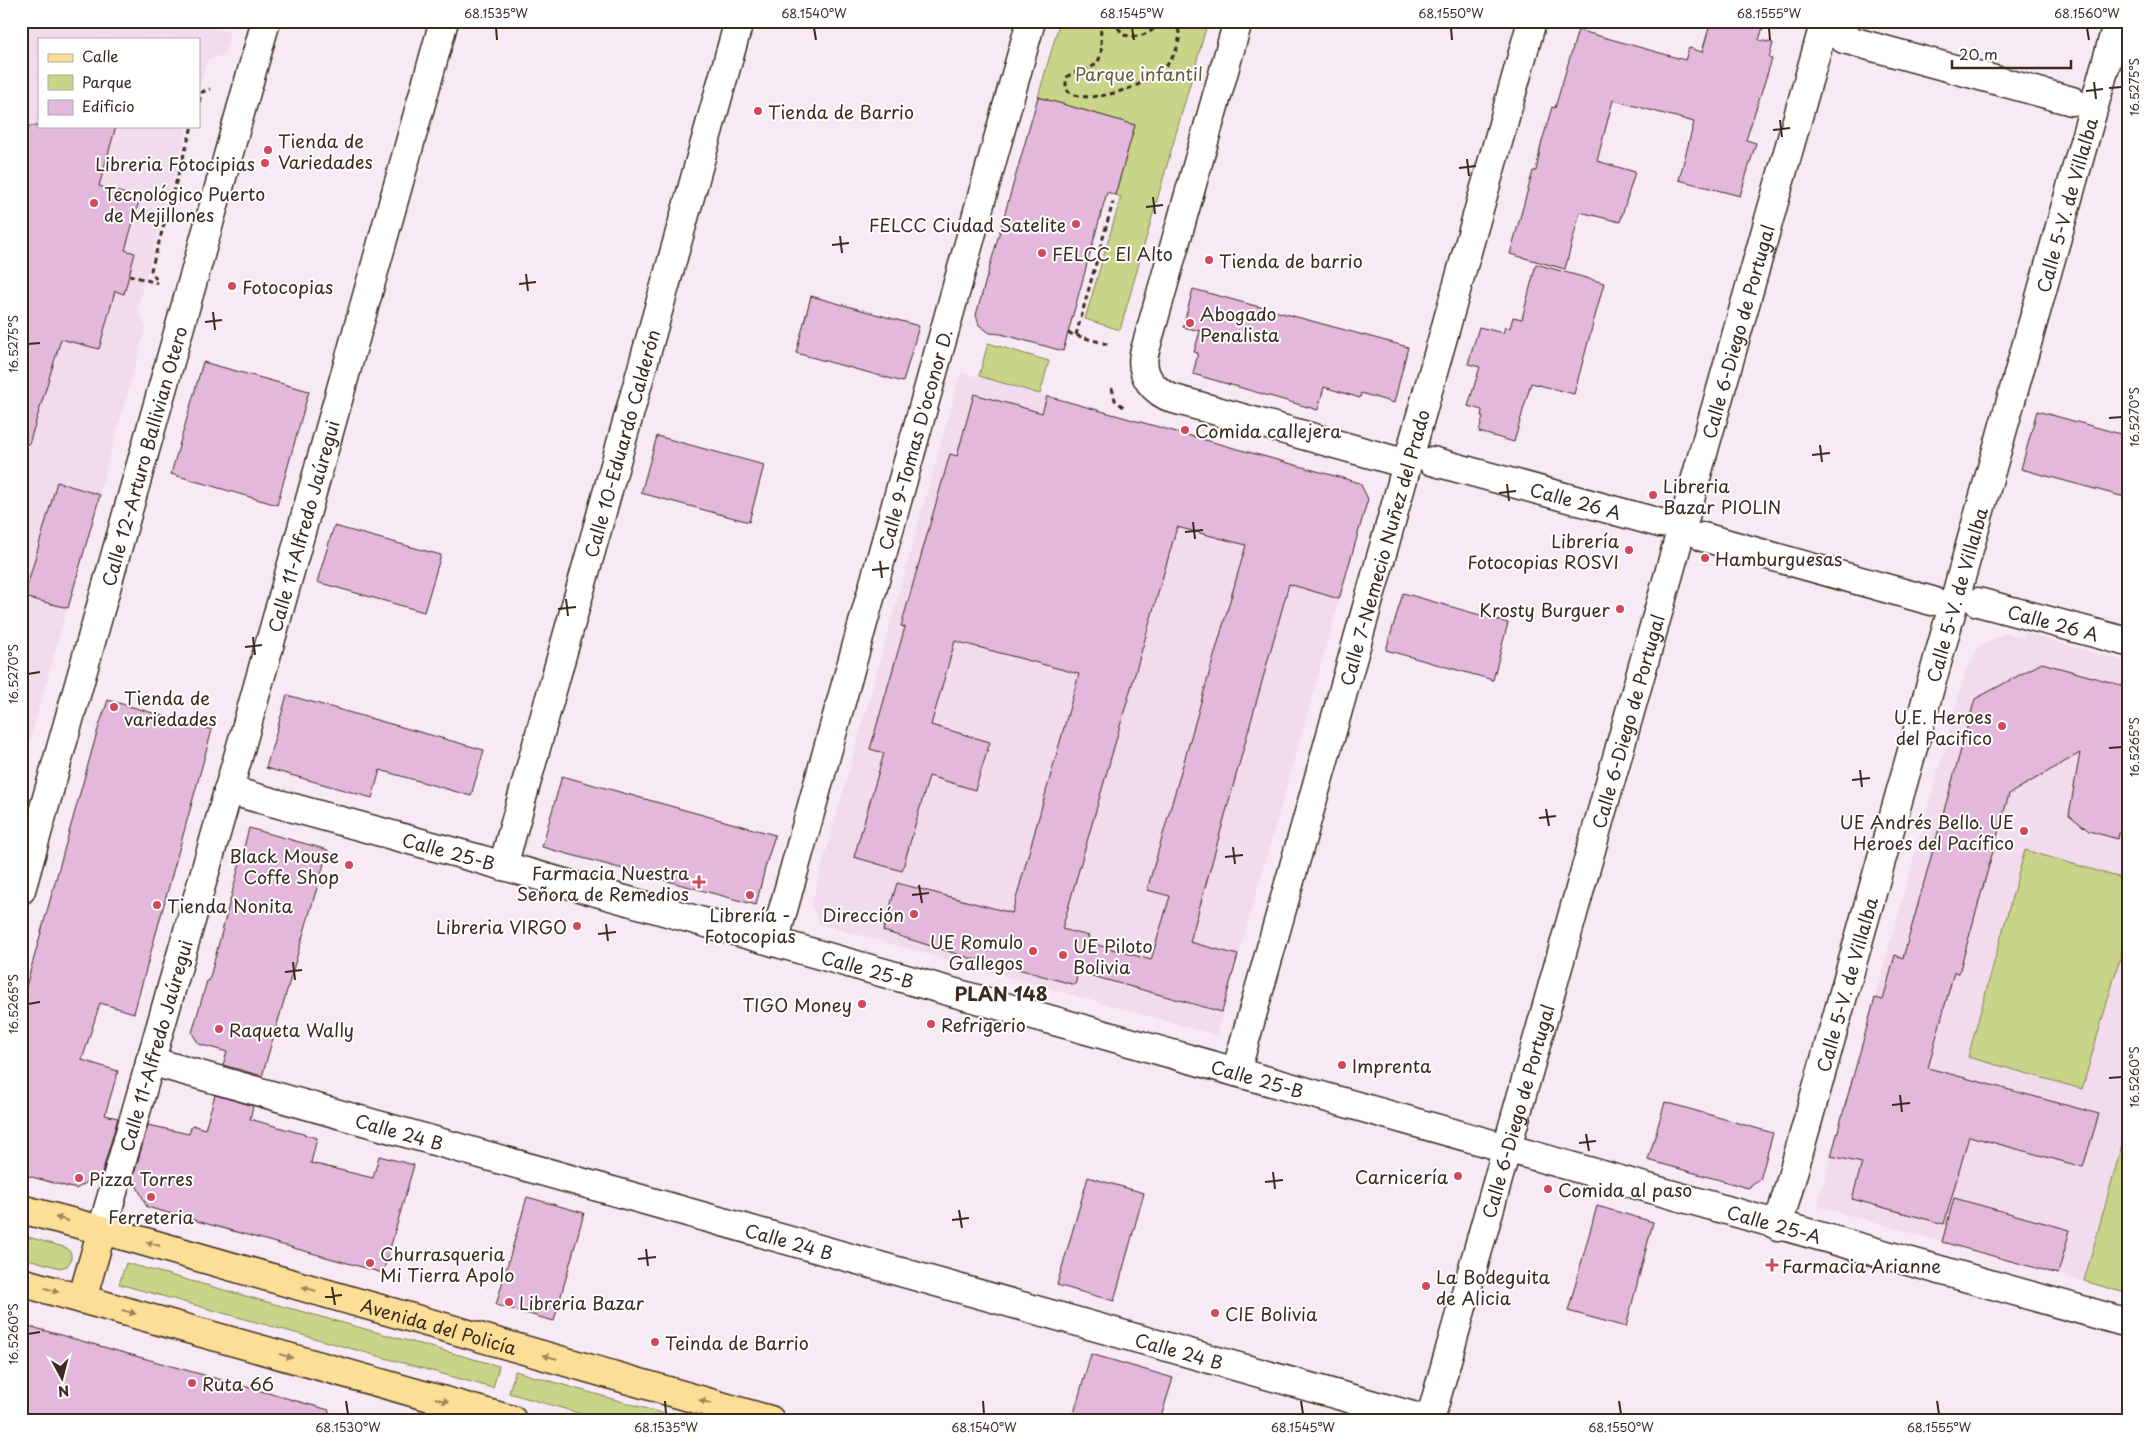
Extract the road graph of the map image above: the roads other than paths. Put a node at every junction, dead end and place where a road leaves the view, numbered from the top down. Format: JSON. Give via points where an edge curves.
{"nodes":[{"id":1,"x":266,"y":21,"type":"edge"},
{"id":2,"x":444,"y":21,"type":"edge"},
{"id":3,"x":739,"y":21,"type":"edge"},
{"id":4,"x":1032,"y":21,"type":"edge"},
{"id":5,"x":1238,"y":21,"type":"edge"},
{"id":6,"x":1532,"y":21,"type":"edge"},
{"id":7,"x":2118,"y":21,"type":"edge"},
{"id":8,"x":1834,"y":30,"type":"edge"},
{"id":9,"x":2072,"y":101,"type":"dead end"},
{"id":10,"x":1420,"y":462,"type":"junction"},
{"id":11,"x":1660,"y":523,"type":"dead end"},
{"id":12,"x":1703,"y":537,"type":"dead end"},
{"id":13,"x":1932,"y":601,"type":"dead end"},
{"id":14,"x":1978,"y":602,"type":"dead end"},
{"id":15,"x":2128,"y":642,"type":"edge"},
{"id":16,"x":228,"y":790,"type":"junction"},
{"id":17,"x":504,"y":866,"type":"junction"},
{"id":18,"x":21,"y":890,"type":"edge"},
{"id":19,"x":774,"y":942,"type":"junction"},
{"id":20,"x":150,"y":1061,"type":"junction"},
{"id":21,"x":1236,"y":1072,"type":"junction"},
{"id":22,"x":1507,"y":1149,"type":"junction"},
{"id":23,"x":21,"y":1209,"type":"edge"},
{"id":24,"x":1778,"y":1226,"type":"junction"},
{"id":25,"x":102,"y":1230,"type":"junction"},
{"id":26,"x":21,"y":1282,"type":"edge"},
{"id":27,"x":82,"y":1299,"type":"junction"},
{"id":28,"x":2128,"y":1323,"type":"edge"},
{"id":29,"x":512,"y":1420,"type":"edge"},
{"id":30,"x":770,"y":1420,"type":"edge"},
{"id":31,"x":1428,"y":1420,"type":"edge"}],
"edges":[{"from":1,"to":18,"type":"street","name":"Calle 12-Arturo Ballivian Otero"},
{"from":2,"to":16,"type":"street","name":"Calle 11-Alfredo Jaúregui"},
{"from":3,"to":17,"type":"street","name":"Calle 10-Eduardo Calderón"},
{"from":4,"to":19,"type":"street","name":"Calle 9-Tomas D'oconor D."},
{"from":5,"to":10,"type":"street","name":"Calle 26 A","via":[[1144,358],[1148,380],[1164,396]]},
{"from":6,"to":10,"type":"street","name":"Calle 7-Nemecio Nuñez del Prado"},
{"from":7,"to":24,"type":"street","name":"Calle 5-V. de Villalba"},
{"from":8,"to":9,"type":"street"},
{"from":8,"to":22,"type":"street","name":"Calle 6-Diego de Portugal"},
{"from":10,"to":11,"type":"street","name":"Calle 26 A"},
{"from":10,"to":21,"type":"street","name":"Calle 7-Nemecio Nuñez del Prado"},
{"from":12,"to":13,"type":"street"},
{"from":14,"to":15,"type":"street","name":"Calle 26 A"},
{"from":16,"to":17,"type":"street","name":"Calle 25-B"},
{"from":16,"to":20,"type":"street","name":"Calle 11-Alfredo Jaúregui"},
{"from":17,"to":19,"type":"street","name":"Calle 25-B"},
{"from":19,"to":21,"type":"street","name":"Calle 25-B"},
{"from":20,"to":25,"type":"street","name":"Calle 11-Alfredo Jaúregui"},
{"from":20,"to":31,"type":"street","name":"Calle 24 B"},
{"from":21,"to":22,"type":"street","name":"Calle 25-B"},
{"from":22,"to":24,"type":"street","name":"Calle 25-A"},
{"from":22,"to":31,"type":"street","name":"Calle 6-Diego de Portugal"},
{"from":25,"to":23,"type":"main road","name":"Avenida del Policía","one_way":true},
{"from":24,"to":28,"type":"street","name":"Calle 25-A"},
{"from":25,"to":27,"type":"main road"},
{"from":30,"to":25,"type":"main road","name":"Avenida del Policía","one_way":true},
{"from":26,"to":27,"type":"main road","one_way":true},
{"from":27,"to":29,"type":"main road","one_way":true}]}
